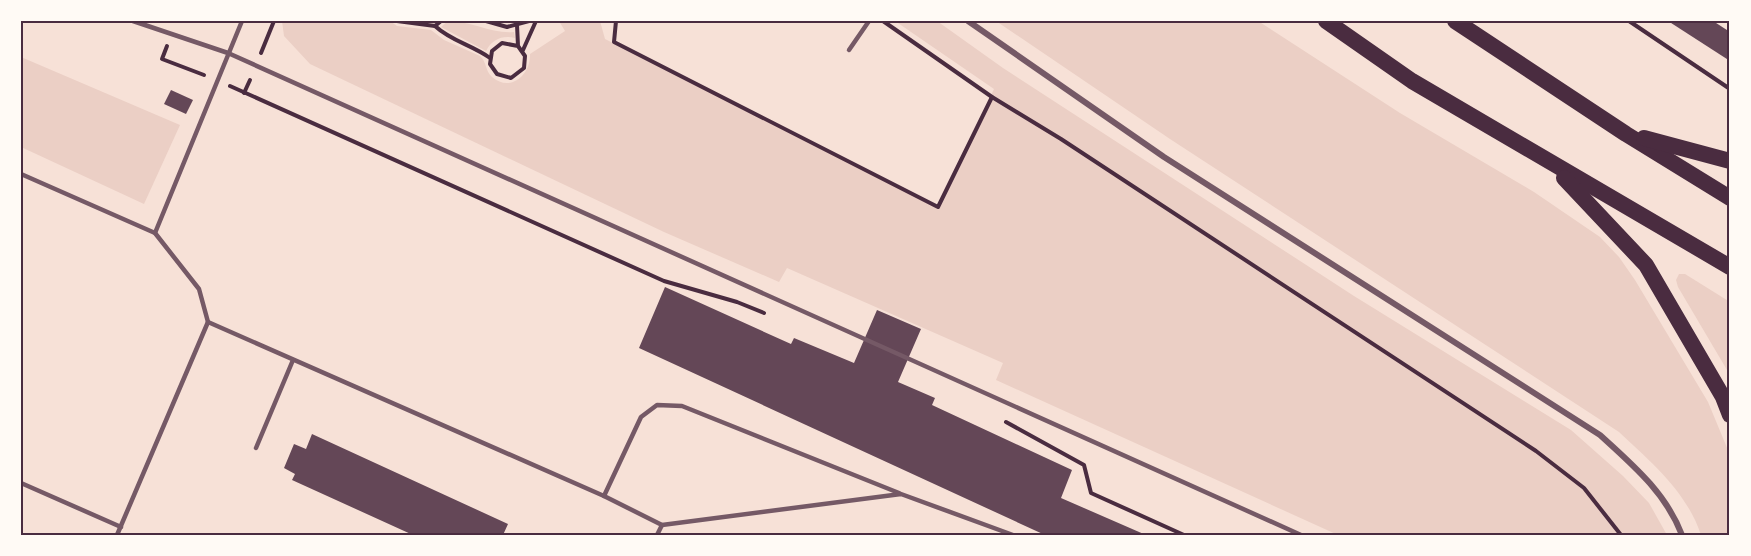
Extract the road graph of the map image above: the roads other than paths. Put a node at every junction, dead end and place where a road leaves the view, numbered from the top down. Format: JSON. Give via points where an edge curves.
{"nodes":[{"id":1,"x":133,"y":21,"type":"edge"},
{"id":2,"x":242,"y":21,"type":"edge"},
{"id":3,"x":869,"y":21,"type":"edge"},
{"id":4,"x":968,"y":21,"type":"edge"},
{"id":5,"x":1326,"y":21,"type":"edge"},
{"id":6,"x":1455,"y":21,"type":"edge"},
{"id":7,"x":849,"y":50,"type":"dead end"},
{"id":8,"x":228,"y":53,"type":"junction"},
{"id":9,"x":1626,"y":134,"type":"junction"},
{"id":10,"x":1730,"y":161,"type":"edge"},
{"id":11,"x":1551,"y":165,"type":"junction"},
{"id":12,"x":21,"y":174,"type":"edge"},
{"id":13,"x":1730,"y":198,"type":"edge"},
{"id":14,"x":155,"y":233,"type":"junction"},
{"id":15,"x":1730,"y":267,"type":"edge"},
{"id":16,"x":208,"y":322,"type":"junction"},
{"id":17,"x":293,"y":360,"type":"junction"},
{"id":18,"x":1730,"y":415,"type":"edge"},
{"id":19,"x":256,"y":448,"type":"dead end"},
{"id":20,"x":21,"y":483,"type":"edge"},
{"id":21,"x":901,"y":494,"type":"junction"},
{"id":22,"x":604,"y":496,"type":"junction"},
{"id":23,"x":662,"y":525,"type":"junction"},
{"id":24,"x":120,"y":527,"type":"junction"},
{"id":25,"x":117,"y":535,"type":"edge"},
{"id":26,"x":657,"y":535,"type":"edge"},
{"id":27,"x":1013,"y":535,"type":"edge"},
{"id":28,"x":1300,"y":535,"type":"edge"},
{"id":29,"x":1683,"y":535,"type":"edge"}],
"edges":[{"from":1,"to":8,"type":"lane"},
{"from":2,"to":8,"type":"lane"},
{"from":3,"to":7,"type":"lane"},
{"from":4,"to":29,"type":"street","via":[[1174,163],[1600,435],[1648,479]]},
{"from":5,"to":11,"type":"highway","via":[[1412,81]]},
{"from":6,"to":9,"type":"highway"},
{"from":8,"to":14,"type":"lane"},
{"from":8,"to":28,"type":"lane"},
{"from":9,"to":10,"type":"highway"},
{"from":9,"to":13,"type":"highway"},
{"from":11,"to":15,"type":"highway"},
{"from":11,"to":18,"type":"highway","via":[[1646,265]]},
{"from":12,"to":14,"type":"lane"},
{"from":14,"to":16,"type":"lane","via":[[200,289]]},
{"from":16,"to":17,"type":"lane"},
{"from":16,"to":24,"type":"lane"},
{"from":17,"to":19,"type":"lane"},
{"from":17,"to":22,"type":"lane"},
{"from":20,"to":24,"type":"lane"},
{"from":21,"to":22,"type":"lane","via":[[682,406],[657,405],[641,417]]},
{"from":21,"to":23,"type":"lane"},
{"from":21,"to":27,"type":"lane"},
{"from":22,"to":23,"type":"lane"},
{"from":23,"to":26,"type":"lane"},
{"from":24,"to":25,"type":"lane"}]}
